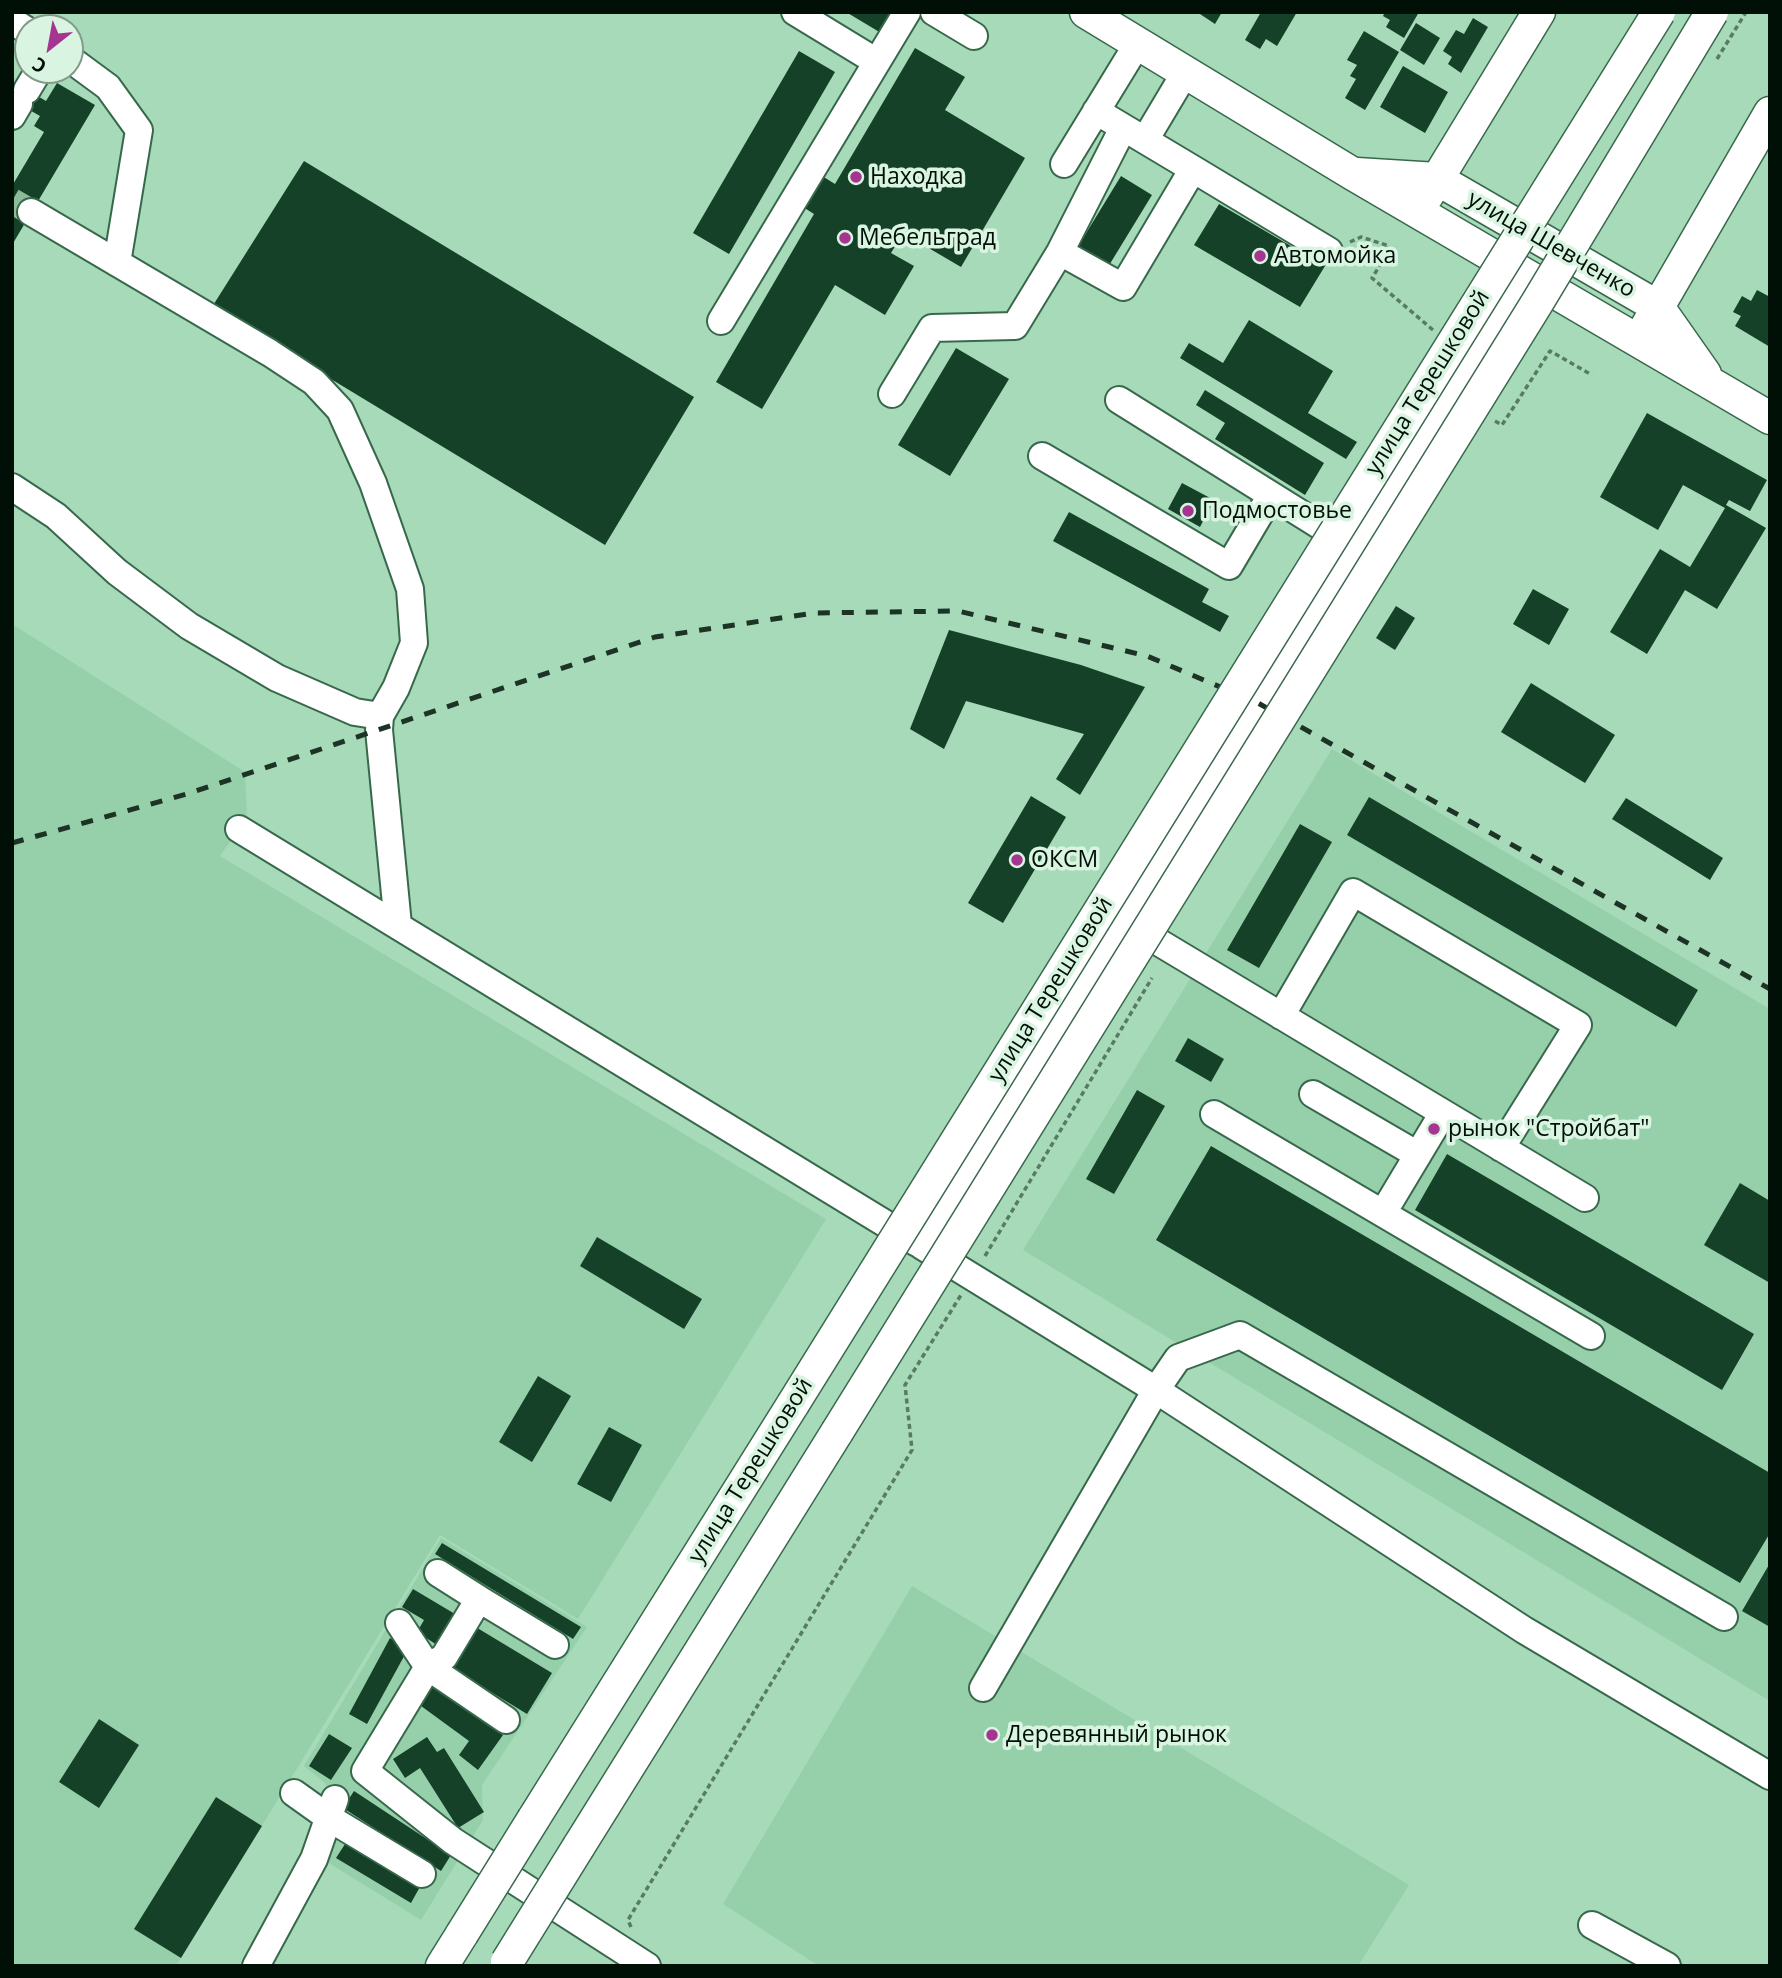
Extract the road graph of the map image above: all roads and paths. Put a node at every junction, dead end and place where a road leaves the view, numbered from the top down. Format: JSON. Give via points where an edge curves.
{"nodes":[{"id":1,"x":794,"y":12,"type":"edge"},
{"id":2,"x":907,"y":12,"type":"edge"},
{"id":3,"x":934,"y":12,"type":"edge"},
{"id":4,"x":1086,"y":12,"type":"edge"},
{"id":5,"x":1539,"y":12,"type":"edge"},
{"id":6,"x":1658,"y":12,"type":"edge"},
{"id":7,"x":1712,"y":12,"type":"edge"},
{"id":8,"x":974,"y":36,"type":"dead end"},
{"id":9,"x":1138,"y":43,"type":"junction"},
{"id":10,"x":877,"y":62,"type":"junction"},
{"id":11,"x":84,"y":70,"type":"edge"},
{"id":12,"x":1185,"y":73,"type":"junction"},
{"id":13,"x":1096,"y":111,"type":"junction"},
{"id":14,"x":1770,"y":113,"type":"edge"},
{"id":15,"x":1134,"y":134,"type":"junction"},
{"id":16,"x":1761,"y":149,"type":"edge"},
{"id":17,"x":1064,"y":164,"type":"dead end"},
{"id":18,"x":1194,"y":169,"type":"junction"},
{"id":19,"x":1353,"y":174,"type":"junction"},
{"id":20,"x":1437,"y":178,"type":"junction"},
{"id":21,"x":32,"y":212,"type":"tunnel mouth"},
{"id":22,"x":1418,"y":212,"type":"junction"},
{"id":23,"x":1329,"y":251,"type":"joint"},
{"id":24,"x":1060,"y":252,"type":"junction"},
{"id":25,"x":117,"y":263,"type":"junction"},
{"id":26,"x":1528,"y":274,"type":"junction"},
{"id":27,"x":1658,"y":307,"type":"junction"},
{"id":28,"x":721,"y":321,"type":"dead end"},
{"id":29,"x":1437,"y":334,"type":"dead end"},
{"id":30,"x":1639,"y":340,"type":"junction"},
{"id":31,"x":1592,"y":375,"type":"dead end"},
{"id":32,"x":1712,"y":383,"type":"junction"},
{"id":33,"x":892,"y":394,"type":"dead end"},
{"id":34,"x":1119,"y":400,"type":"dead end"},
{"id":35,"x":1770,"y":418,"type":"edge"},
{"id":36,"x":1497,"y":422,"type":"dead end"},
{"id":37,"x":1042,"y":456,"type":"dead end"},
{"id":38,"x":12,"y":487,"type":"edge"},
{"id":39,"x":1271,"y":495,"type":"junction"},
{"id":40,"x":1355,"y":548,"type":"junction"},
{"id":41,"x":380,"y":716,"type":"junction"},
{"id":42,"x":239,"y":829,"type":"dead end"},
{"id":43,"x":1122,"y":920,"type":"junction"},
{"id":44,"x":398,"y":925,"type":"junction"},
{"id":45,"x":1281,"y":1016,"type":"junction"},
{"id":46,"x":1313,"y":1094,"type":"dead end"},
{"id":47,"x":1443,"y":1113,"type":"junction"},
{"id":48,"x":1214,"y":1114,"type":"dead end"},
{"id":49,"x":1502,"y":1148,"type":"junction"},
{"id":50,"x":1418,"y":1155,"type":"junction"},
{"id":51,"x":1585,"y":1198,"type":"dead end"},
{"id":52,"x":1383,"y":1213,"type":"junction"},
{"id":53,"x":922,"y":1246,"type":"junction"},
{"id":54,"x":972,"y":1276,"type":"junction"},
{"id":55,"x":1591,"y":1336,"type":"dead end"},
{"id":56,"x":1156,"y":1390,"type":"junction"},
{"id":57,"x":438,"y":1573,"type":"dead end"},
{"id":58,"x":479,"y":1599,"type":"junction"},
{"id":59,"x":1724,"y":1617,"type":"dead end"},
{"id":60,"x":399,"y":1623,"type":"dead end"},
{"id":61,"x":555,"y":1645,"type":"dead end"},
{"id":62,"x":428,"y":1667,"type":"junction"},
{"id":63,"x":983,"y":1688,"type":"dead end"},
{"id":64,"x":506,"y":1720,"type":"dead end"},
{"id":65,"x":1770,"y":1776,"type":"edge"},
{"id":66,"x":294,"y":1793,"type":"dead end"},
{"id":67,"x":332,"y":1808,"type":"junction"},
{"id":68,"x":422,"y":1874,"type":"dead end"},
{"id":69,"x":1592,"y":1925,"type":"dead end"},
{"id":70,"x":633,"y":1931,"type":"dead end"},
{"id":71,"x":506,"y":1964,"type":"edge"},
{"id":72,"x":256,"y":1966,"type":"edge"},
{"id":73,"x":442,"y":1966,"type":"edge"},
{"id":74,"x":647,"y":1966,"type":"edge"},
{"id":75,"x":1667,"y":1966,"type":"edge"}],
"edges":[{"from":1,"to":10,"type":"lane"},
{"from":2,"to":10,"type":"lane"},
{"from":3,"to":8,"type":"lane"},
{"from":4,"to":9,"type":"main road","name":"улица Шевченко"},
{"from":5,"to":20,"type":"main road"},
{"from":6,"to":73,"type":"main road","name":"улица Терешковой","bridge":true},
{"from":7,"to":71,"type":"main road","bridge":true,"via":[[1537,303]]},
{"from":9,"to":12,"type":"main road","name":"улица Шевченко"},
{"from":9,"to":13,"type":"lane"},
{"from":10,"to":28,"type":"lane"},
{"from":11,"to":25,"type":"lane","via":[[108,88],[139,130]]},
{"from":12,"to":15,"type":"lane"},
{"from":12,"to":19,"type":"main road","name":"улица Шевченко"},
{"from":13,"to":15,"type":"lane"},
{"from":13,"to":17,"type":"lane"},
{"from":14,"to":16,"type":"main road"},
{"from":15,"to":18,"type":"lane"},
{"from":15,"to":24,"type":"lane"},
{"from":16,"to":27,"type":"main road"},
{"from":18,"to":23,"type":"lane"},
{"from":18,"to":24,"type":"lane","via":[[1123,287]]},
{"from":19,"to":20,"type":"main road","name":"улица Шевченко"},
{"from":19,"to":22,"type":"main road","name":"улица Шевченко"},
{"from":20,"to":22,"type":"main road"},
{"from":20,"to":27,"type":"main road","name":"улица Шевченко"},
{"from":21,"to":25,"type":"lane"},
{"from":22,"to":26,"type":"main road","name":"улица Шевченко"},
{"from":23,"to":29,"type":"path","via":[[1361,237],[1389,246],[1372,278]]},
{"from":24,"to":33,"type":"lane","via":[[1015,326],[932,328]]},
{"from":25,"to":41,"type":"lane","via":[[314,382],[340,410],[373,483],[410,589],[414,643],[397,688]]},
{"from":26,"to":30,"type":"main road","name":"улица Шевченко"},
{"from":26,"to":40,"type":"lane"},
{"from":27,"to":30,"type":"main road"},
{"from":27,"to":32,"type":"main road","name":"улица Шевченко"},
{"from":30,"to":32,"type":"main road","name":"улица Шевченко"},
{"from":31,"to":36,"type":"path","via":[[1550,351],[1502,425]]},
{"from":32,"to":35,"type":"main road","name":"улица Шевченко"},
{"from":34,"to":39,"type":"lane"},
{"from":37,"to":39,"type":"lane","via":[[1229,566]]},
{"from":38,"to":41,"type":"lane","via":[[57,516],[117,572],[189,626],[277,678],[355,712]]},
{"from":39,"to":40,"type":"lane"},
{"from":40,"to":43,"type":"lane"},
{"from":41,"to":44,"type":"lane"},
{"from":42,"to":44,"type":"lane"},
{"from":43,"to":45,"type":"lane"},
{"from":43,"to":53,"type":"lane"},
{"from":44,"to":53,"type":"lane"},
{"from":45,"to":47,"type":"lane"},
{"from":45,"to":49,"type":"lane","via":[[1353,892],[1578,1025]]},
{"from":46,"to":50,"type":"lane"},
{"from":47,"to":49,"type":"lane"},
{"from":47,"to":50,"type":"lane"},
{"from":48,"to":52,"type":"lane"},
{"from":49,"to":51,"type":"lane"},
{"from":50,"to":52,"type":"lane"},
{"from":52,"to":55,"type":"lane"},
{"from":53,"to":54,"type":"lane"},
{"from":54,"to":56,"type":"lane"},
{"from":54,"to":70,"type":"path","via":[[905,1385],[912,1450],[628,1920]]},
{"from":56,"to":59,"type":"lane","via":[[1178,1358],[1240,1335]]},
{"from":56,"to":63,"type":"lane"},
{"from":56,"to":65,"type":"lane","via":[[1524,1630]]},
{"from":57,"to":58,"type":"lane"},
{"from":58,"to":61,"type":"lane"},
{"from":58,"to":62,"type":"lane","via":[[444,1657]]},
{"from":60,"to":62,"type":"lane"},
{"from":62,"to":64,"type":"lane"},
{"from":62,"to":74,"type":"lane","via":[[365,1771],[453,1841]]},
{"from":66,"to":67,"type":"lane"},
{"from":67,"to":68,"type":"lane"},
{"from":67,"to":72,"type":"lane","via":[[314,1859]]},
{"from":69,"to":75,"type":"lane"}]}
